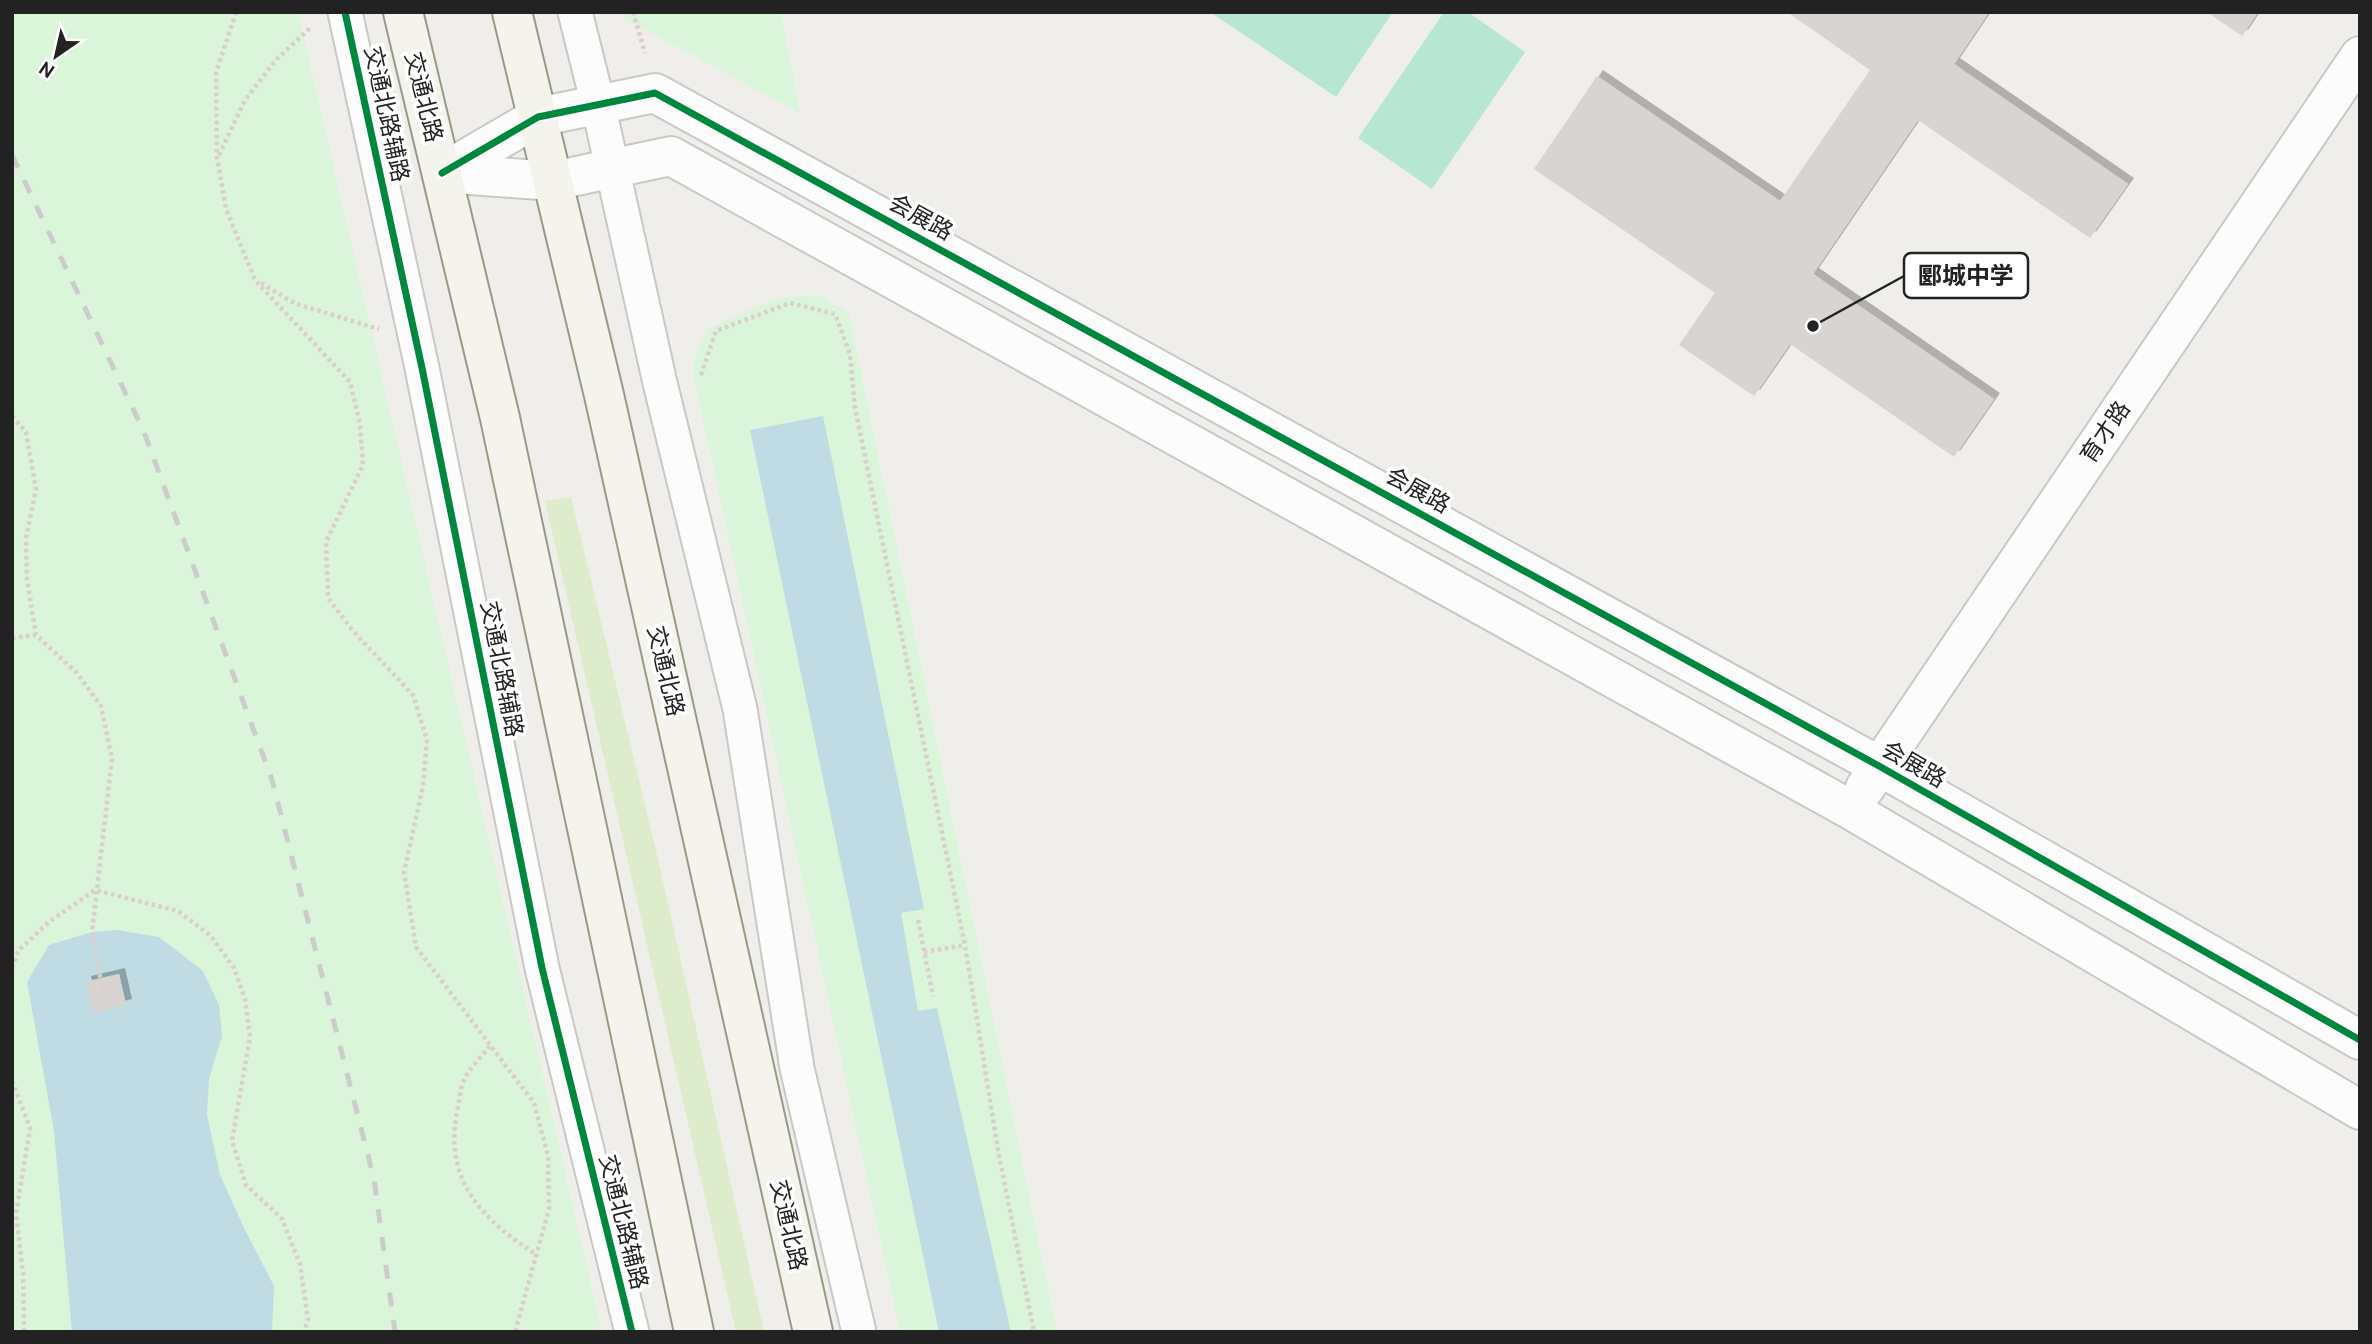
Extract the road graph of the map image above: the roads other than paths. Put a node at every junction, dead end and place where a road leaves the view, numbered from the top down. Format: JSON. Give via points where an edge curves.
{"nodes":[{"id":1,"x":403,"y":12,"type":"edge"},
{"id":2,"x":512,"y":12,"type":"edge"},
{"id":3,"x":575,"y":12,"type":"edge"},
{"id":4,"x":331,"y":19,"type":"edge"},
{"id":5,"x":2360,"y":55,"type":"edge"},
{"id":6,"x":598,"y":104,"type":"junction"},
{"id":7,"x":537,"y":117,"type":"junction"},
{"id":8,"x":612,"y":169,"type":"junction"},
{"id":9,"x":442,"y":173,"type":"junction"},
{"id":10,"x":553,"y":181,"type":"junction"},
{"id":11,"x":1880,"y":766,"type":"junction"},
{"id":12,"x":1851,"y":810,"type":"junction"},
{"id":13,"x":2360,"y":1040,"type":"edge"},
{"id":14,"x":2360,"y":1110,"type":"edge"},
{"id":15,"x":632,"y":1332,"type":"edge"},
{"id":16,"x":694,"y":1332,"type":"edge"},
{"id":17,"x":813,"y":1332,"type":"edge"},
{"id":18,"x":859,"y":1332,"type":"edge"}],
"edges":[{"from":1,"to":9,"type":"main road","name":"交通北路"},
{"from":2,"to":7,"type":"main road","name":"交通北路"},
{"from":3,"to":6,"type":"street"},
{"from":4,"to":15,"type":"street","name":"交通北路辅路","via":[[422,368],[542,968]]},
{"from":5,"to":11,"type":"street","name":"育才路"},
{"from":6,"to":7,"type":"street","name":"会展路"},
{"from":6,"to":8,"type":"street"},
{"from":6,"to":11,"type":"street","name":"会展路","via":[[655,93]]},
{"from":7,"to":9,"type":"street","name":"会展路"},
{"from":7,"to":10,"type":"main road","name":"交通北路"},
{"from":8,"to":10,"type":"street"},
{"from":8,"to":12,"type":"street","via":[[671,156]]},
{"from":8,"to":18,"type":"street","via":[[740,709],[797,1068]]},
{"from":9,"to":10,"type":"street"},
{"from":9,"to":16,"type":"main road","name":"交通北路","via":[[500,418]]},
{"from":10,"to":17,"type":"main road","name":"交通北路"},
{"from":11,"to":12,"type":"street","name":"育才路"},
{"from":11,"to":13,"type":"street","name":"会展路"},
{"from":12,"to":14,"type":"street"}]}
